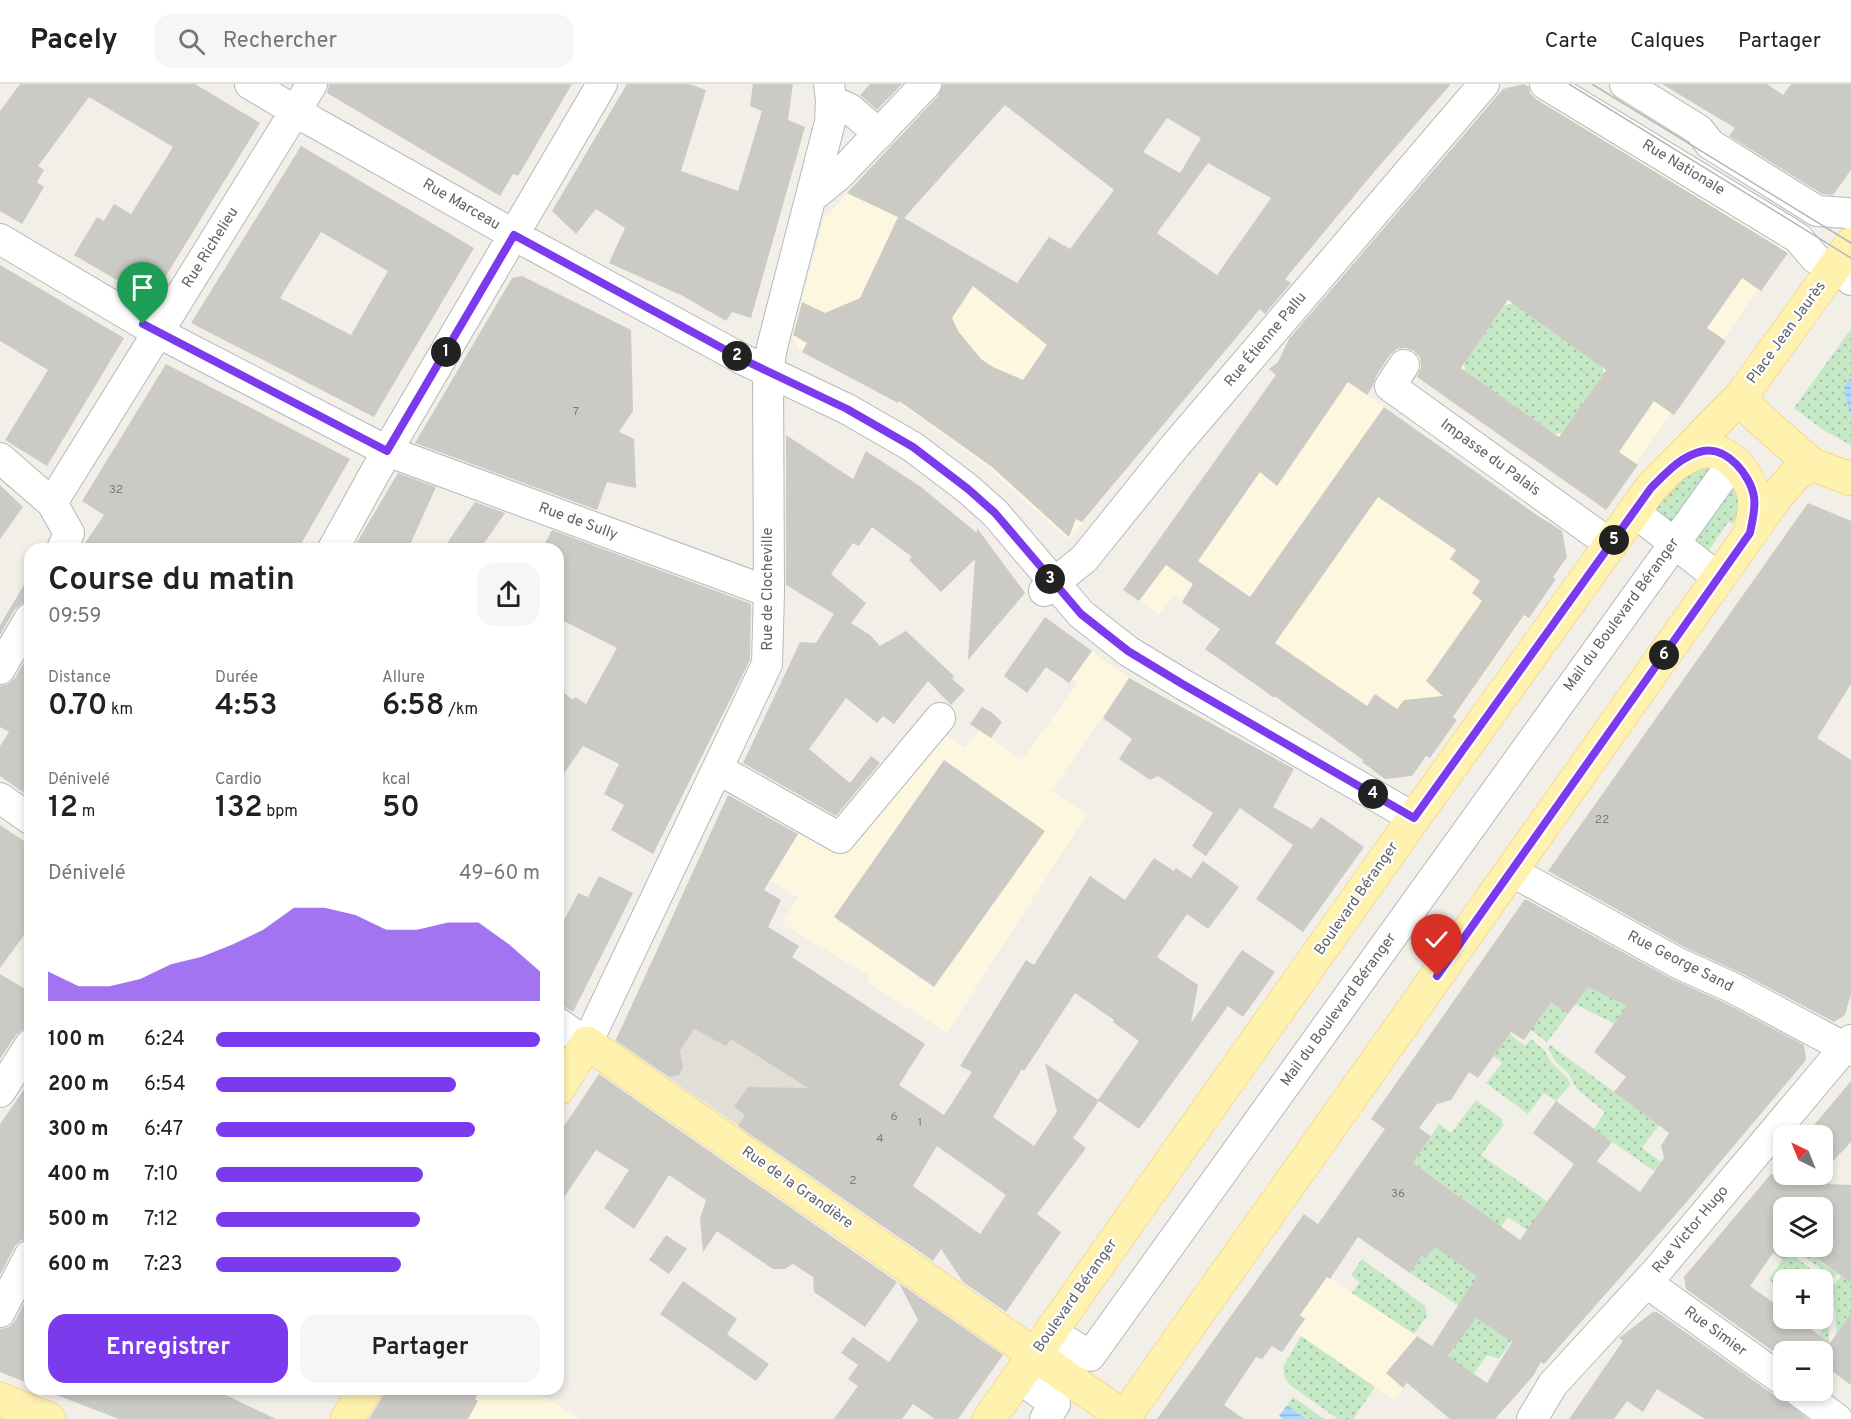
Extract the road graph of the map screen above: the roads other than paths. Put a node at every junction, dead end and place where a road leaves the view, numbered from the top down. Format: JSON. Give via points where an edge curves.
{"nodes":[{"id":1,"x":250,"y":84,"type":"edge"},
{"id":2,"x":312,"y":84,"type":"edge"},
{"id":3,"x":602,"y":84,"type":"edge"},
{"id":4,"x":926,"y":84,"type":"edge"},
{"id":5,"x":1484,"y":84,"type":"edge"},
{"id":6,"x":1545,"y":84,"type":"edge"},
{"id":7,"x":1625,"y":84,"type":"edge"},
{"id":8,"x":830,"y":92,"type":"edge"},
{"id":9,"x":295,"y":111,"type":"junction"},
{"id":10,"x":879,"y":134,"type":"junction"},
{"id":11,"x":811,"y":198,"type":"junction"},
{"id":12,"x":1849,"y":228,"type":"edge"},
{"id":13,"x":514,"y":235,"type":"junction"},
{"id":14,"x":0,"y":239,"type":"edge"},
{"id":15,"x":1815,"y":258,"type":"dead end"},
{"id":16,"x":158,"y":332,"type":"junction"},
{"id":17,"x":1404,"y":365,"type":"dead end"},
{"id":18,"x":768,"y":377,"type":"junction"},
{"id":19,"x":1743,"y":394,"type":"junction"},
{"id":20,"x":387,"y":451,"type":"junction"},
{"id":21,"x":0,"y":458,"type":"edge"},
{"id":22,"x":1677,"y":463,"type":"junction"},
{"id":23,"x":1812,"y":464,"type":"junction"},
{"id":24,"x":1728,"y":469,"type":"dead end"},
{"id":25,"x":1851,"y":479,"type":"edge"},
{"id":26,"x":52,"y":503,"type":"junction"},
{"id":27,"x":1646,"y":521,"type":"dead end"},
{"id":28,"x":1750,"y":533,"type":"junction"},
{"id":29,"x":1674,"y":542,"type":"junction"},
{"id":30,"x":65,"y":543,"type":"edge"},
{"id":31,"x":336,"y":543,"type":"edge"},
{"id":32,"x":1610,"y":544,"type":"junction"},
{"id":33,"x":1706,"y":568,"type":"dead end"},
{"id":34,"x":1049,"y":587,"type":"junction"},
{"id":35,"x":769,"y":592,"type":"junction"},
{"id":36,"x":24,"y":628,"type":"edge"},
{"id":37,"x":0,"y":669,"type":"edge"},
{"id":38,"x":940,"y":718,"type":"dead end"},
{"id":39,"x":718,"y":770,"type":"junction"},
{"id":40,"x":0,"y":798,"type":"edge"},
{"id":41,"x":24,"y":815,"type":"edge"},
{"id":42,"x":1414,"y":818,"type":"junction"},
{"id":43,"x":1511,"y":871,"type":"junction"},
{"id":44,"x":564,"y":1027,"type":"edge"},
{"id":45,"x":586,"y":1043,"type":"junction"},
{"id":46,"x":1849,"y":1046,"type":"edge"},
{"id":47,"x":24,"y":1055,"type":"edge"},
{"id":48,"x":564,"y":1079,"type":"edge"},
{"id":49,"x":0,"y":1092,"type":"edge"},
{"id":50,"x":24,"y":1266,"type":"edge"},
{"id":51,"x":1648,"y":1281,"type":"junction"},
{"id":52,"x":0,"y":1312,"type":"edge"},
{"id":53,"x":1042,"y":1359,"type":"junction"},
{"id":54,"x":1773,"y":1373,"type":"edge"},
{"id":55,"x":362,"y":1395,"type":"edge"},
{"id":56,"x":0,"y":1399,"type":"edge"},
{"id":57,"x":1125,"y":1418,"type":"edge"},
{"id":58,"x":49,"y":1419,"type":"edge"},
{"id":59,"x":347,"y":1419,"type":"edge"},
{"id":60,"x":989,"y":1419,"type":"edge"},
{"id":61,"x":1044,"y":1419,"type":"edge"},
{"id":62,"x":1532,"y":1419,"type":"edge"}],
"edges":[{"from":1,"to":9,"type":"street","name":"Rue Marceau"},
{"from":2,"to":9,"type":"street","name":"Rue Richelieu"},
{"from":3,"to":13,"type":"street"},
{"from":4,"to":10,"type":"street"},
{"from":5,"to":34,"type":"street","name":"Rue Étienne Pallu","via":[[1175,446],[1084,559]]},
{"from":6,"to":15,"type":"street","name":"Rue Nationale","via":[[1798,238]]},
{"from":7,"to":12,"type":"street","via":[[1699,130],[1710,144]]},
{"from":8,"to":10,"type":"street"},
{"from":8,"to":11,"type":"street","name":"Rue de Clocheville","via":[[830,122]]},
{"from":9,"to":13,"type":"street","name":"Rue Marceau"},
{"from":9,"to":16,"type":"street","name":"Rue Richelieu"},
{"from":10,"to":11,"type":"street"},
{"from":11,"to":18,"type":"street","name":"Rue de Clocheville","via":[[772,346]]},
{"from":12,"to":19,"type":"main road","name":"Place Jean Jaurès"},
{"from":13,"to":18,"type":"street","name":"Rue Marceau"},
{"from":13,"to":20,"type":"street"},
{"from":14,"to":16,"type":"street","name":"Rue de Sully"},
{"from":16,"to":20,"type":"street","name":"Rue de Sully"},
{"from":16,"to":26,"type":"street","name":"Rue Richelieu"},
{"from":17,"to":32,"type":"street","name":"Impasse du Palais","via":[[1390,386]]},
{"from":18,"to":34,"type":"street","name":"Rue Marceau","via":[[881,428],[940,467],[995,513]]},
{"from":18,"to":35,"type":"street","name":"Rue de Clocheville"},
{"from":19,"to":22,"type":"main road","name":"Boulevard Béranger"},
{"from":19,"to":23,"type":"main road","name":"Place Jean Jaurès","via":[[1749,409]]},
{"from":20,"to":31,"type":"street"},
{"from":20,"to":35,"type":"street","name":"Rue de Sully"},
{"from":21,"to":26,"type":"street"},
{"from":22,"to":28,"type":"main road","via":[[1713,451],[1740,468],[1754,498]]},
{"from":22,"to":32,"type":"main road","name":"Boulevard Béranger","via":[[1651,488]]},
{"from":23,"to":25,"type":"main road","name":"Place Jean Jaurès"},
{"from":23,"to":28,"type":"main road","via":[[1786,484]]},
{"from":24,"to":29,"type":"street","name":"Mail du Boulevard Béranger"},
{"from":26,"to":30,"type":"street","via":[[69,533]]},
{"from":27,"to":29,"type":"street"},
{"from":28,"to":43,"type":"main road"},
{"from":29,"to":33,"type":"street"},
{"from":29,"to":53,"type":"street","name":"Mail du Boulevard Béranger","via":[[1090,1356],[1066,1341]]},
{"from":32,"to":42,"type":"main road","name":"Boulevard Béranger"},
{"from":34,"to":42,"type":"street","name":"Rue Marceau","via":[[1128,651]]},
{"from":35,"to":39,"type":"street","name":"Rue de Clocheville","via":[[767,664]]},
{"from":36,"to":37,"type":"street"},
{"from":38,"to":39,"type":"street","via":[[840,838]]},
{"from":39,"to":45,"type":"street","name":"Rue de Clocheville"},
{"from":40,"to":41,"type":"street"},
{"from":42,"to":53,"type":"main road","name":"Boulevard Béranger"},
{"from":43,"to":46,"type":"street","name":"Rue George Sand","via":[[1678,963]]},
{"from":43,"to":57,"type":"main road"},
{"from":44,"to":45,"type":"street","name":"Rue de la Grandière"},
{"from":45,"to":48,"type":"main road","name":"Rue de Clocheville"},
{"from":45,"to":53,"type":"main road","name":"Rue de la Grandière"},
{"from":46,"to":51,"type":"street","name":"Rue Victor Hugo"},
{"from":47,"to":49,"type":"street"},
{"from":50,"to":52,"type":"street"},
{"from":51,"to":54,"type":"street","name":"Rue Simier"},
{"from":51,"to":62,"type":"street","name":"Rue Victor Hugo","via":[[1553,1384]]},
{"from":53,"to":57,"type":"main road","name":"Rue de la Grandière"},
{"from":53,"to":60,"type":"main road","name":"Boulevard Béranger"},
{"from":53,"to":61,"type":"street","name":"Mail du Boulevard Béranger","via":[[1033,1388],[1055,1404]]},
{"from":55,"to":59,"type":"main road"},
{"from":56,"to":58,"type":"main road"}]}
